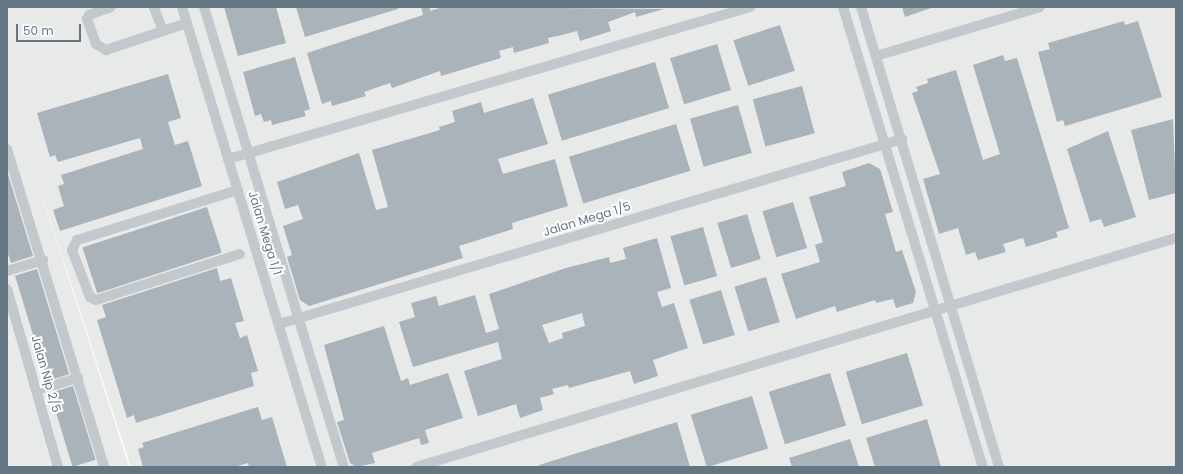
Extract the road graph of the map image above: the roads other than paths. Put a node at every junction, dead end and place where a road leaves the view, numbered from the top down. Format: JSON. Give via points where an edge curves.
{"nodes":[{"id":1,"x":111,"y":7,"type":"edge"},
{"id":2,"x":154,"y":7,"type":"edge"},
{"id":3,"x":182,"y":7,"type":"edge"},
{"id":4,"x":204,"y":7,"type":"edge"},
{"id":5,"x":750,"y":7,"type":"edge"},
{"id":6,"x":843,"y":7,"type":"edge"},
{"id":7,"x":861,"y":7,"type":"edge"},
{"id":8,"x":1040,"y":7,"type":"edge"},
{"id":9,"x":1006,"y":12,"type":"edge"},
{"id":10,"x":187,"y":23,"type":"junction"},
{"id":11,"x":163,"y":31,"type":"junction"},
{"id":12,"x":876,"y":56,"type":"junction"},
{"id":13,"x":902,"y":138,"type":"junction"},
{"id":14,"x":883,"y":143,"type":"junction"},
{"id":15,"x":7,"y":149,"type":"edge"},
{"id":16,"x":248,"y":153,"type":"junction"},
{"id":17,"x":228,"y":159,"type":"junction"},
{"id":18,"x":238,"y":190,"type":"junction"},
{"id":19,"x":1176,"y":238,"type":"edge"},
{"id":20,"x":240,"y":254,"type":"dead end"},
{"id":21,"x":43,"y":260,"type":"junction"},
{"id":22,"x":7,"y":271,"type":"edge"},
{"id":23,"x":7,"y":289,"type":"edge"},
{"id":24,"x":952,"y":305,"type":"junction"},
{"id":25,"x":937,"y":310,"type":"junction"},
{"id":26,"x":299,"y":319,"type":"junction"},
{"id":27,"x":279,"y":324,"type":"junction"},
{"id":28,"x":78,"y":378,"type":"junction"},
{"id":29,"x":36,"y":390,"type":"junction"},
{"id":30,"x":101,"y":466,"type":"edge"},
{"id":31,"x":58,"y":467,"type":"edge"},
{"id":32,"x":322,"y":467,"type":"edge"},
{"id":33,"x":344,"y":467,"type":"edge"},
{"id":34,"x":416,"y":467,"type":"edge"},
{"id":35,"x":983,"y":467,"type":"edge"},
{"id":36,"x":999,"y":467,"type":"edge"}],
"edges":[{"from":1,"to":11,"type":"street","via":[[89,15],[88,19],[96,44],[106,50]]},
{"from":2,"to":11,"type":"street"},
{"from":3,"to":10,"type":"street","name":"Jalan Mega 1/1"},
{"from":4,"to":16,"type":"street"},
{"from":5,"to":16,"type":"street"},
{"from":6,"to":14,"type":"street"},
{"from":7,"to":12,"type":"street"},
{"from":8,"to":9,"type":"street"},
{"from":9,"to":12,"type":"street"},
{"from":10,"to":11,"type":"street"},
{"from":10,"to":17,"type":"street","name":"Jalan Mega 1/1"},
{"from":12,"to":13,"type":"street"},
{"from":13,"to":14,"type":"street","name":"Jalan Mega 1/5"},
{"from":13,"to":24,"type":"street"},
{"from":14,"to":25,"type":"street"},
{"from":14,"to":26,"type":"street","name":"Jalan Mega 1/5"},
{"from":15,"to":21,"type":"street"},
{"from":16,"to":17,"type":"street"},
{"from":16,"to":26,"type":"street"},
{"from":17,"to":18,"type":"street","name":"Jalan Mega 1/1"},
{"from":18,"to":20,"type":"street","via":[[77,240],[72,250],[90,297],[96,300]]},
{"from":18,"to":27,"type":"street","name":"Jalan Mega 1/1"},
{"from":19,"to":24,"type":"street"},
{"from":21,"to":22,"type":"street"},
{"from":21,"to":28,"type":"street"},
{"from":23,"to":29,"type":"street","name":"Jalan Nip 2/5"},
{"from":24,"to":25,"type":"street"},
{"from":24,"to":36,"type":"street"},
{"from":25,"to":34,"type":"street"},
{"from":25,"to":35,"type":"street"},
{"from":26,"to":27,"type":"street","name":"Jalan Mega 1/5"},
{"from":26,"to":33,"type":"street"},
{"from":27,"to":32,"type":"street","name":"Jalan Mega 1/1"},
{"from":28,"to":29,"type":"street"},
{"from":28,"to":30,"type":"street"},
{"from":29,"to":31,"type":"street","name":"Jalan Nip 2/5"}]}
